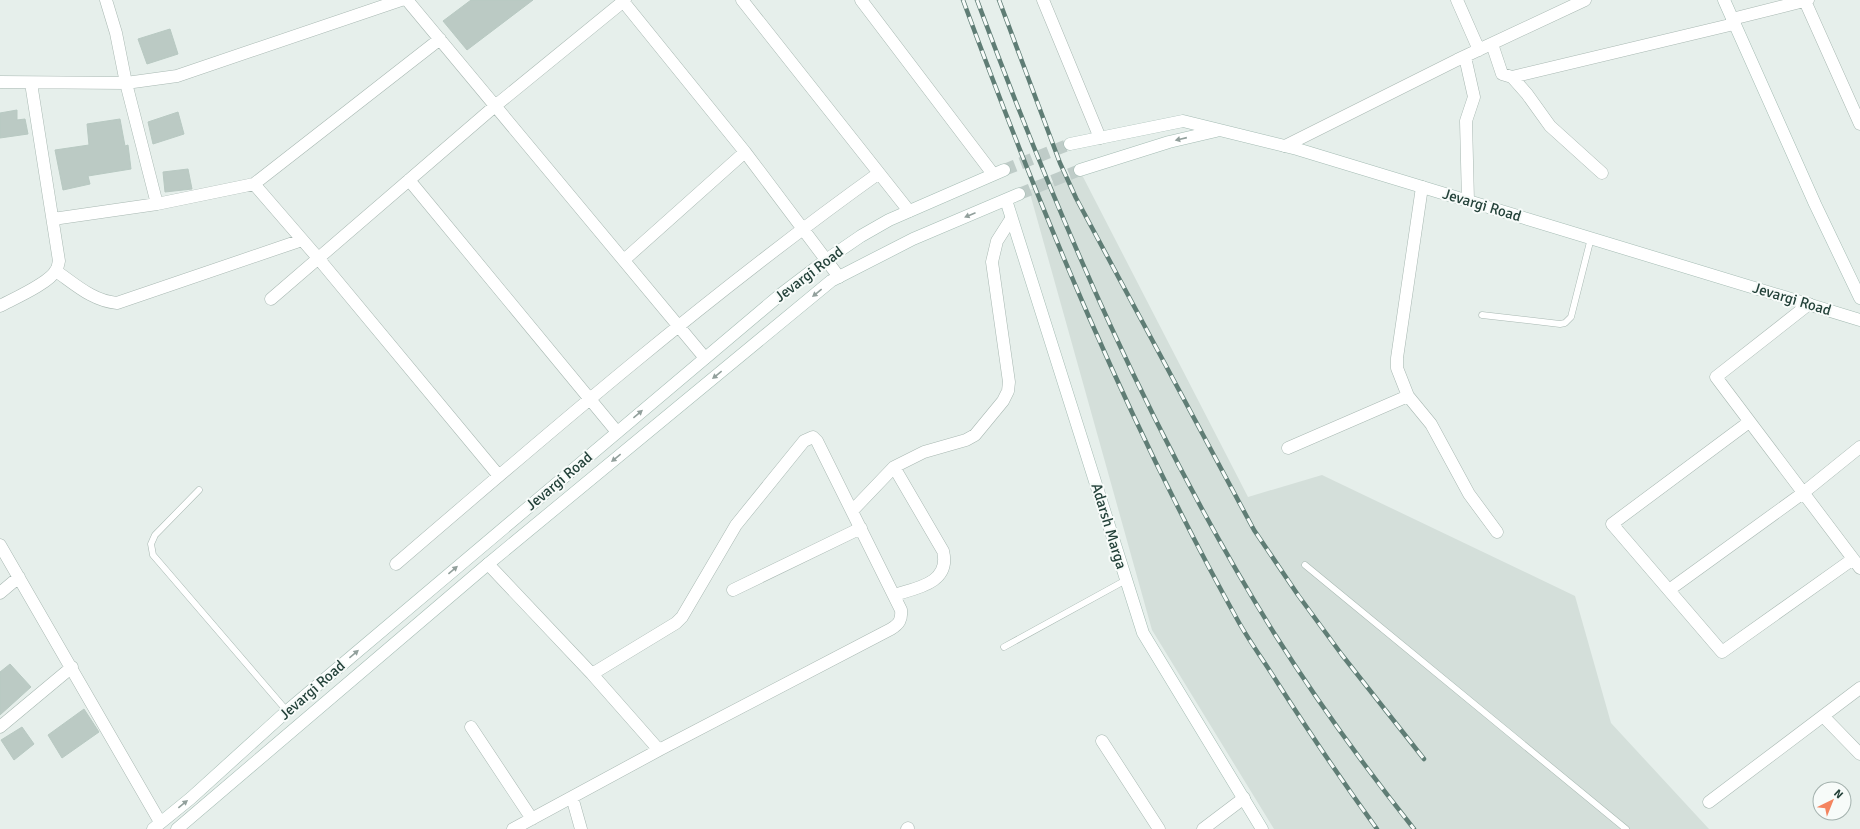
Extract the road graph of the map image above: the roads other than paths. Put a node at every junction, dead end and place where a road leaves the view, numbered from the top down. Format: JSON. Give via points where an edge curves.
{"nodes":[{"id":1,"x":106,"y":0,"type":"edge"},
{"id":2,"x":401,"y":0,"type":"edge"},
{"id":3,"x":407,"y":0,"type":"edge"},
{"id":4,"x":742,"y":0,"type":"edge"},
{"id":5,"x":861,"y":0,"type":"edge"},
{"id":6,"x":1043,"y":0,"type":"edge"},
{"id":7,"x":1457,"y":0,"type":"edge"},
{"id":8,"x":1585,"y":0,"type":"edge"},
{"id":9,"x":1724,"y":0,"type":"edge"},
{"id":10,"x":1807,"y":0,"type":"edge"},
{"id":11,"x":623,"y":1,"type":"edge"},
{"id":12,"x":1733,"y":21,"type":"junction"},
{"id":13,"x":440,"y":39,"type":"junction"},
{"id":14,"x":1492,"y":44,"type":"junction"},
{"id":15,"x":1479,"y":50,"type":"junction"},
{"id":16,"x":1465,"y":57,"type":"junction"},
{"id":17,"x":1512,"y":77,"type":"junction"},
{"id":18,"x":0,"y":82,"type":"edge"},
{"id":19,"x":31,"y":83,"type":"junction"},
{"id":20,"x":126,"y":83,"type":"junction"},
{"id":21,"x":495,"y":106,"type":"junction"},
{"id":22,"x":1860,"y":124,"type":"edge"},
{"id":23,"x":1219,"y":131,"type":"junction"},
{"id":24,"x":1100,"y":138,"type":"junction"},
{"id":25,"x":1070,"y":144,"type":"tunnel mouth"},
{"id":26,"x":1285,"y":146,"type":"junction"},
{"id":27,"x":745,"y":152,"type":"junction"},
{"id":28,"x":1080,"y":170,"type":"tunnel mouth"},
{"id":29,"x":879,"y":173,"type":"junction"},
{"id":30,"x":1602,"y":173,"type":"dead end"},
{"id":31,"x":409,"y":180,"type":"junction"},
{"id":32,"x":254,"y":184,"type":"junction"},
{"id":33,"x":1422,"y":187,"type":"junction"},
{"id":34,"x":1019,"y":194,"type":"tunnel mouth"},
{"id":35,"x":1006,"y":200,"type":"junction"},
{"id":36,"x":1468,"y":201,"type":"junction"},
{"id":37,"x":157,"y":204,"type":"junction"},
{"id":38,"x":909,"y":211,"type":"junction"},
{"id":39,"x":1011,"y":219,"type":"junction"},
{"id":40,"x":53,"y":220,"type":"junction"},
{"id":41,"x":802,"y":228,"type":"junction"},
{"id":42,"x":1591,"y":238,"type":"junction"},
{"id":43,"x":302,"y":240,"type":"junction"},
{"id":44,"x":318,"y":258,"type":"junction"},
{"id":45,"x":624,"y":260,"type":"junction"},
{"id":46,"x":826,"y":260,"type":"junction"},
{"id":47,"x":56,"y":271,"type":"junction"},
{"id":48,"x":839,"y":277,"type":"junction"},
{"id":49,"x":1860,"y":298,"type":"edge"},
{"id":50,"x":271,"y":299,"type":"dead end"},
{"id":51,"x":1809,"y":304,"type":"junction"},
{"id":52,"x":0,"y":306,"type":"edge"},
{"id":53,"x":1482,"y":315,"type":"dead end"},
{"id":54,"x":1860,"y":320,"type":"edge"},
{"id":55,"x":680,"y":325,"type":"junction"},
{"id":56,"x":705,"y":358,"type":"junction"},
{"id":57,"x":1408,"y":396,"type":"junction"},
{"id":58,"x":589,"y":398,"type":"junction"},
{"id":59,"x":1749,"y":422,"type":"junction"},
{"id":60,"x":617,"y":432,"type":"junction"},
{"id":61,"x":1860,"y":447,"type":"edge"},
{"id":62,"x":1288,"y":448,"type":"dead end"},
{"id":63,"x":894,"y":467,"type":"junction"},
{"id":64,"x":499,"y":476,"type":"junction"},
{"id":65,"x":199,"y":490,"type":"dead end"},
{"id":66,"x":1803,"y":493,"type":"junction"},
{"id":67,"x":852,"y":511,"type":"junction"},
{"id":68,"x":861,"y":528,"type":"junction"},
{"id":69,"x":1497,"y":532,"type":"dead end"},
{"id":70,"x":0,"y":545,"type":"edge"},
{"id":71,"x":1857,"y":563,"type":"edge"},
{"id":72,"x":396,"y":564,"type":"dead end"},
{"id":73,"x":488,"y":564,"type":"junction"},
{"id":74,"x":1305,"y":565,"type":"dead end"},
{"id":75,"x":19,"y":577,"type":"junction"},
{"id":76,"x":1126,"y":580,"type":"junction"},
{"id":77,"x":733,"y":590,"type":"dead end"},
{"id":78,"x":1669,"y":590,"type":"junction"},
{"id":79,"x":0,"y":593,"type":"edge"},
{"id":80,"x":894,"y":595,"type":"junction"},
{"id":81,"x":1004,"y":647,"type":"dead end"},
{"id":82,"x":72,"y":667,"type":"junction"},
{"id":83,"x":592,"y":674,"type":"junction"},
{"id":84,"x":1860,"y":688,"type":"edge"},
{"id":85,"x":287,"y":711,"type":"junction"},
{"id":86,"x":1822,"y":716,"type":"junction"},
{"id":87,"x":0,"y":727,"type":"edge"},
{"id":88,"x":471,"y":727,"type":"dead end"},
{"id":89,"x":1102,"y":741,"type":"dead end"},
{"id":90,"x":659,"y":750,"type":"junction"},
{"id":91,"x":1860,"y":754,"type":"edge"},
{"id":92,"x":572,"y":797,"type":"junction"},
{"id":93,"x":1244,"y":798,"type":"junction"},
{"id":94,"x":1709,"y":802,"type":"dead end"},
{"id":95,"x":532,"y":819,"type":"junction"},
{"id":96,"x":156,"y":826,"type":"edge"},
{"id":97,"x":177,"y":829,"type":"edge"},
{"id":98,"x":513,"y":829,"type":"edge"},
{"id":99,"x":581,"y":829,"type":"edge"},
{"id":100,"x":1159,"y":829,"type":"edge"},
{"id":101,"x":1203,"y":829,"type":"edge"},
{"id":102,"x":1262,"y":829,"type":"edge"},
{"id":103,"x":1626,"y":829,"type":"edge"}],
"edges":[{"from":1,"to":20,"type":"street"},
{"from":2,"to":20,"type":"street","via":[[177,76]]},
{"from":3,"to":13,"type":"street"},
{"from":4,"to":29,"type":"street"},
{"from":5,"to":38,"type":"street","name":"Jevargi Road","via":[[999,172]]},
{"from":6,"to":24,"type":"street"},
{"from":7,"to":15,"type":"street"},
{"from":8,"to":14,"type":"street"},
{"from":9,"to":12,"type":"street"},
{"from":10,"to":12,"type":"street"},
{"from":10,"to":22,"type":"street"},
{"from":11,"to":21,"type":"street"},
{"from":11,"to":27,"type":"street"},
{"from":12,"to":17,"type":"street"},
{"from":12,"to":49,"type":"street"},
{"from":13,"to":21,"type":"street"},
{"from":13,"to":32,"type":"street"},
{"from":14,"to":15,"type":"street"},
{"from":14,"to":17,"type":"street","via":[[1502,74]]},
{"from":15,"to":16,"type":"street"},
{"from":16,"to":26,"type":"street"},
{"from":16,"to":36,"type":"street","via":[[1474,98],[1466,121]]},
{"from":17,"to":30,"type":"street","via":[[1550,126]]},
{"from":18,"to":19,"type":"street"},
{"from":19,"to":20,"type":"street"},
{"from":19,"to":40,"type":"street"},
{"from":20,"to":37,"type":"street"},
{"from":21,"to":31,"type":"street"},
{"from":21,"to":45,"type":"street"},
{"from":23,"to":24,"type":"street","name":"Jevargi Road","via":[[1183,121]]},
{"from":23,"to":26,"type":"street","name":"Jevargi Road"},
{"from":23,"to":28,"type":"street","one_way":true,"via":[[1169,142]]},
{"from":24,"to":25,"type":"street","name":"Jevargi Road"},
{"from":26,"to":33,"type":"street","name":"Jevargi Road"},
{"from":27,"to":41,"type":"street"},
{"from":27,"to":45,"type":"street"},
{"from":29,"to":38,"type":"street"},
{"from":29,"to":41,"type":"street"},
{"from":31,"to":44,"type":"street"},
{"from":31,"to":58,"type":"street"},
{"from":32,"to":37,"type":"street"},
{"from":32,"to":43,"type":"street"},
{"from":33,"to":36,"type":"street","name":"Jevargi Road"},
{"from":33,"to":57,"type":"street","via":[[1397,358],[1397,368]]},
{"from":34,"to":35,"type":"street"},
{"from":35,"to":39,"type":"street","name":"Adarsh Marga"},
{"from":35,"to":48,"type":"street","one_way":true,"via":[[913,238]]},
{"from":36,"to":42,"type":"street","name":"Jevargi Road"},
{"from":37,"to":40,"type":"street"},
{"from":38,"to":46,"type":"street","name":"Jevargi Road","via":[[861,236]]},
{"from":39,"to":63,"type":"street","via":[[997,241],[992,262],[1009,382],[1008,391],[975,436],[924,452]]},
{"from":39,"to":76,"type":"street","name":"Adarsh Marga"},
{"from":40,"to":47,"type":"street","via":[[59,261]]},
{"from":41,"to":46,"type":"street"},
{"from":41,"to":55,"type":"street"},
{"from":42,"to":51,"type":"street","name":"Jevargi Road"},
{"from":42,"to":53,"type":"lane","via":[[1571,317],[1565,323]]},
{"from":43,"to":44,"type":"street"},
{"from":43,"to":47,"type":"street","via":[[118,303],[105,302],[94,297]]},
{"from":44,"to":50,"type":"street"},
{"from":44,"to":64,"type":"street"},
{"from":45,"to":55,"type":"street"},
{"from":46,"to":48,"type":"street"},
{"from":46,"to":56,"type":"street","name":"Jevargi Road"},
{"from":47,"to":52,"type":"street","via":[[28,292]]},
{"from":48,"to":73,"type":"street","one_way":true},
{"from":51,"to":54,"type":"street","name":"Jevargi Road"},
{"from":51,"to":59,"type":"street","via":[[1716,376]]},
{"from":55,"to":56,"type":"street"},
{"from":55,"to":58,"type":"street"},
{"from":60,"to":56,"type":"street","name":"Jevargi Road","one_way":true},
{"from":57,"to":62,"type":"street"},
{"from":57,"to":69,"type":"street","via":[[1431,424],[1469,494]]},
{"from":58,"to":60,"type":"street"},
{"from":58,"to":64,"type":"street"},
{"from":59,"to":66,"type":"street"},
{"from":59,"to":78,"type":"street","via":[[1612,524]]},
{"from":85,"to":60,"type":"street","name":"Jevargi Road","one_way":true},
{"from":61,"to":66,"type":"street"},
{"from":63,"to":67,"type":"street"},
{"from":63,"to":80,"type":"street","via":[[943,551],[946,561],[944,571],[934,581]]},
{"from":64,"to":72,"type":"street"},
{"from":65,"to":85,"type":"lane","via":[[155,535],[151,544],[153,555]]},
{"from":66,"to":71,"type":"street"},
{"from":66,"to":78,"type":"street"},
{"from":67,"to":68,"type":"street"},
{"from":67,"to":83,"type":"street","via":[[820,446],[813,437],[809,438],[797,449],[736,525],[676,623]]},
{"from":68,"to":77,"type":"street"},
{"from":68,"to":80,"type":"street"},
{"from":70,"to":75,"type":"street"},
{"from":71,"to":78,"type":"street","via":[[1722,652]]},
{"from":73,"to":83,"type":"street"},
{"from":73,"to":97,"type":"street"},
{"from":74,"to":103,"type":"lane"},
{"from":75,"to":79,"type":"street"},
{"from":75,"to":82,"type":"street"},
{"from":76,"to":81,"type":"lane"},
{"from":76,"to":93,"type":"street","name":"Adarsh Marga","via":[[1143,633]]},
{"from":80,"to":90,"type":"street","via":[[902,618],[891,629]]},
{"from":82,"to":87,"type":"street"},
{"from":82,"to":96,"type":"street"},
{"from":83,"to":90,"type":"street"},
{"from":84,"to":86,"type":"street"},
{"from":96,"to":85,"type":"street","name":"Jevargi Road","one_way":true,"via":[[191,798]]},
{"from":86,"to":91,"type":"street"},
{"from":86,"to":94,"type":"street"},
{"from":88,"to":95,"type":"street"},
{"from":89,"to":100,"type":"street"},
{"from":90,"to":92,"type":"street"},
{"from":92,"to":95,"type":"street"},
{"from":92,"to":99,"type":"street"},
{"from":93,"to":101,"type":"street"},
{"from":93,"to":102,"type":"street","name":"Adarsh Marga"},
{"from":95,"to":98,"type":"street"}]}
